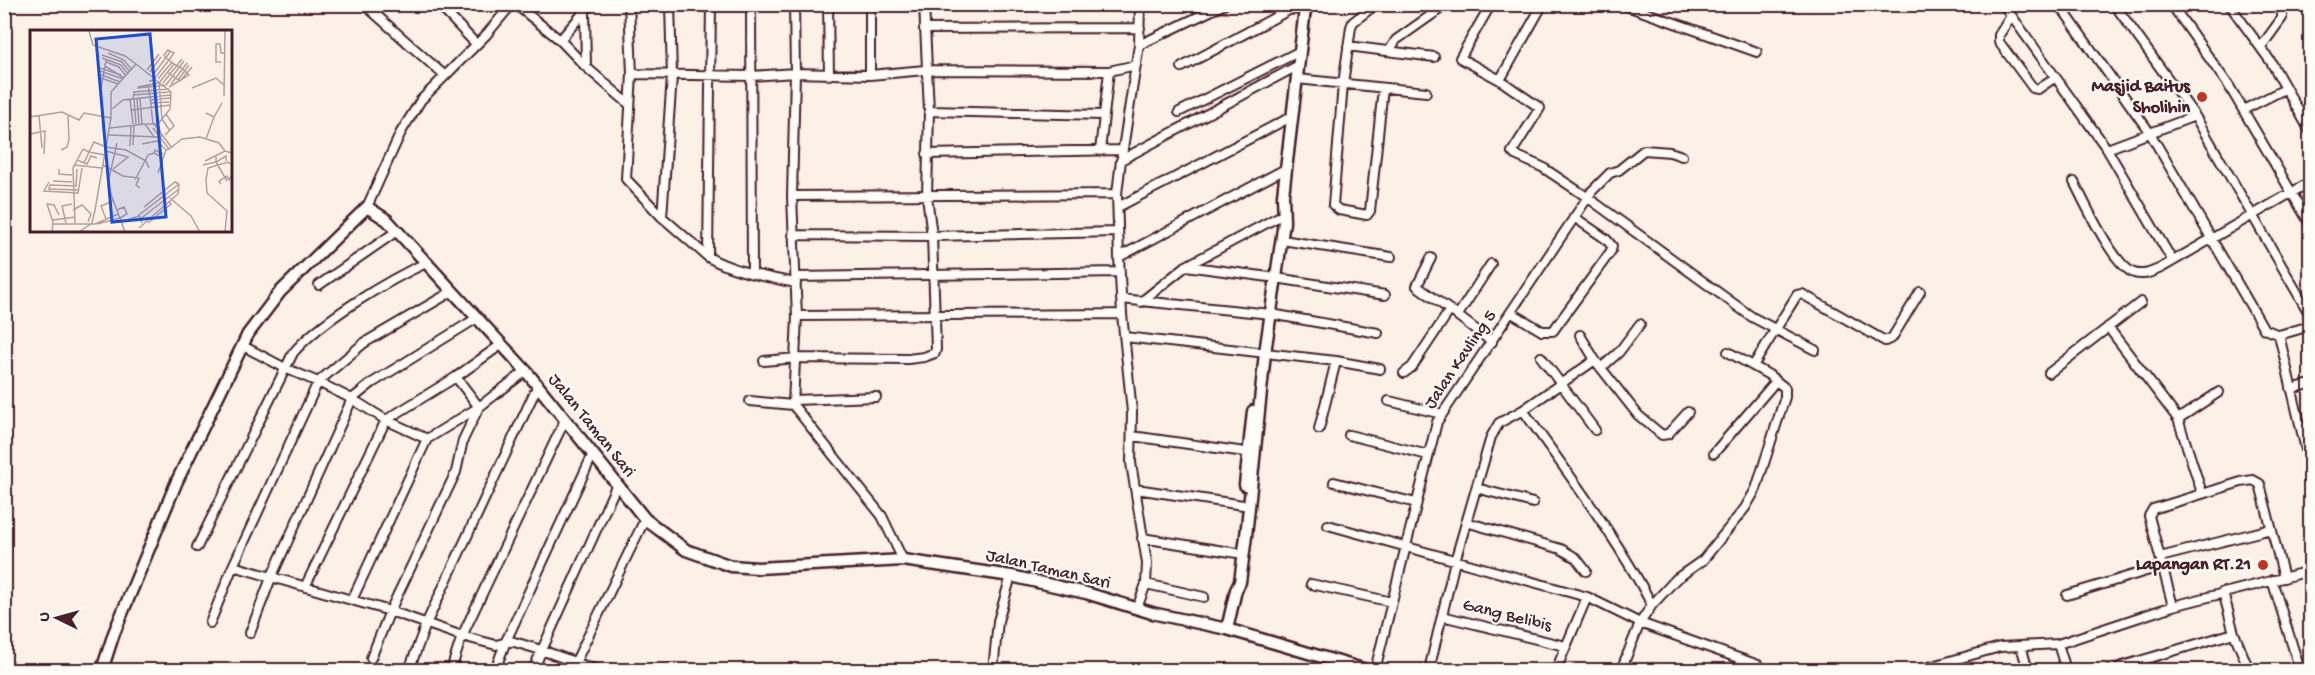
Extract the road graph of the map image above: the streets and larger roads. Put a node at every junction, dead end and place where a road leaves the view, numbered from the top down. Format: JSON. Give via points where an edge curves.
{"nodes":[{"id":1,"x":364,"y":4,"type":"edge"},
{"id":2,"x":438,"y":4,"type":"edge"},
{"id":3,"x":513,"y":4,"type":"edge"},
{"id":4,"x":591,"y":4,"type":"edge"},
{"id":5,"x":629,"y":4,"type":"edge"},
{"id":6,"x":670,"y":4,"type":"edge"},
{"id":7,"x":711,"y":4,"type":"edge"},
{"id":8,"x":750,"y":4,"type":"edge"},
{"id":9,"x":794,"y":4,"type":"edge"},
{"id":10,"x":828,"y":4,"type":"edge"},
{"id":11,"x":870,"y":4,"type":"edge"},
{"id":12,"x":924,"y":4,"type":"edge"},
{"id":13,"x":1140,"y":4,"type":"edge"},
{"id":14,"x":1225,"y":4,"type":"edge"},
{"id":15,"x":1376,"y":4,"type":"edge"},
{"id":16,"x":1447,"y":4,"type":"edge"},
{"id":17,"x":1491,"y":4,"type":"edge"},
{"id":18,"x":1543,"y":4,"type":"edge"},
{"id":19,"x":1621,"y":4,"type":"edge"},
{"id":20,"x":2003,"y":4,"type":"edge"},
{"id":21,"x":2059,"y":4,"type":"edge"},
{"id":22,"x":2114,"y":4,"type":"edge"},
{"id":23,"x":2171,"y":4,"type":"edge"},
{"id":24,"x":2229,"y":4,"type":"edge"},
{"id":25,"x":2282,"y":4,"type":"edge"},
{"id":26,"x":1307,"y":7,"type":"edge"},
{"id":27,"x":584,"y":8,"type":"edge"},
{"id":28,"x":2011,"y":16,"type":"junction"},
{"id":29,"x":1140,"y":28,"type":"junction"},
{"id":30,"x":924,"y":29,"type":"junction"},
{"id":31,"x":560,"y":40,"type":"junction"},
{"id":32,"x":476,"y":44,"type":"junction"},
{"id":33,"x":1139,"y":45,"type":"junction"},
{"id":34,"x":1348,"y":46,"type":"junction"},
{"id":35,"x":2261,"y":46,"type":"junction"},
{"id":36,"x":1300,"y":51,"type":"junction"},
{"id":37,"x":1389,"y":51,"type":"junction"},
{"id":38,"x":1757,"y":52,"type":"dead end"},
{"id":39,"x":1434,"y":57,"type":"dead end"},
{"id":40,"x":1136,"y":65,"type":"junction"},
{"id":41,"x":1299,"y":65,"type":"junction"},
{"id":42,"x":586,"y":67,"type":"junction"},
{"id":43,"x":1182,"y":67,"type":"dead end"},
{"id":44,"x":925,"y":70,"type":"junction"},
{"id":45,"x":1109,"y":71,"type":"junction"},
{"id":46,"x":795,"y":73,"type":"junction"},
{"id":47,"x":632,"y":74,"type":"junction"},
{"id":48,"x":829,"y":75,"type":"junction"},
{"id":49,"x":870,"y":75,"type":"junction"},
{"id":50,"x":445,"y":76,"type":"junction"},
{"id":51,"x":672,"y":76,"type":"junction"},
{"id":52,"x":710,"y":76,"type":"junction"},
{"id":53,"x":751,"y":76,"type":"junction"},
{"id":54,"x":2054,"y":78,"type":"junction"},
{"id":55,"x":1297,"y":79,"type":"junction"},
{"id":56,"x":1500,"y":80,"type":"junction"},
{"id":57,"x":1343,"y":84,"type":"junction"},
{"id":58,"x":1383,"y":88,"type":"junction"},
{"id":59,"x":2285,"y":89,"type":"junction"},
{"id":60,"x":1426,"y":92,"type":"dead end"},
{"id":61,"x":629,"y":105,"type":"junction"},
{"id":62,"x":2243,"y":110,"type":"junction"},
{"id":63,"x":929,"y":111,"type":"junction"},
{"id":64,"x":1179,"y":112,"type":"dead end"},
{"id":65,"x":1103,"y":115,"type":"junction"},
{"id":66,"x":1293,"y":116,"type":"junction"},
{"id":67,"x":2195,"y":116,"type":"junction"},
{"id":68,"x":2310,"y":128,"type":"edge"},
{"id":69,"x":2150,"y":133,"type":"junction"},
{"id":70,"x":1123,"y":150,"type":"junction"},
{"id":71,"x":2107,"y":150,"type":"junction"},
{"id":72,"x":1100,"y":151,"type":"junction"},
{"id":73,"x":927,"y":154,"type":"junction"},
{"id":74,"x":1682,"y":156,"type":"dead end"},
{"id":75,"x":1121,"y":160,"type":"junction"},
{"id":76,"x":1287,"y":168,"type":"junction"},
{"id":77,"x":2074,"y":182,"type":"dead end"},
{"id":78,"x":2310,"y":182,"type":"edge"},
{"id":79,"x":1117,"y":194,"type":"junction"},
{"id":80,"x":1590,"y":194,"type":"junction"},
{"id":81,"x":2293,"y":194,"type":"junction"},
{"id":82,"x":792,"y":196,"type":"junction"},
{"id":83,"x":927,"y":196,"type":"junction"},
{"id":84,"x":367,"y":207,"type":"junction"},
{"id":85,"x":1119,"y":207,"type":"junction"},
{"id":86,"x":1282,"y":213,"type":"junction"},
{"id":87,"x":2253,"y":216,"type":"junction"},
{"id":88,"x":662,"y":217,"type":"junction"},
{"id":89,"x":1574,"y":217,"type":"junction"},
{"id":90,"x":2310,"y":224,"type":"edge"},
{"id":91,"x":397,"y":231,"type":"junction"},
{"id":92,"x":1118,"y":232,"type":"junction"},
{"id":93,"x":793,"y":234,"type":"junction"},
{"id":94,"x":932,"y":236,"type":"junction"},
{"id":95,"x":2212,"y":239,"type":"junction"},
{"id":96,"x":1282,"y":240,"type":"junction"},
{"id":97,"x":708,"y":257,"type":"junction"},
{"id":98,"x":1119,"y":257,"type":"junction"},
{"id":99,"x":1390,"y":257,"type":"dead end"},
{"id":100,"x":1431,"y":258,"type":"dead end"},
{"id":101,"x":2172,"y":260,"type":"junction"},
{"id":102,"x":428,"y":262,"type":"junction"},
{"id":103,"x":1491,"y":264,"type":"dead end"},
{"id":104,"x":1186,"y":266,"type":"junction"},
{"id":105,"x":1120,"y":272,"type":"junction"},
{"id":106,"x":752,"y":274,"type":"junction"},
{"id":107,"x":934,"y":276,"type":"junction"},
{"id":108,"x":1273,"y":278,"type":"junction"},
{"id":109,"x":796,"y":280,"type":"junction"},
{"id":110,"x":319,"y":285,"type":"dead end"},
{"id":111,"x":453,"y":291,"type":"junction"},
{"id":112,"x":1920,"y":292,"type":"dead end"},
{"id":113,"x":1385,"y":295,"type":"dead end"},
{"id":114,"x":1121,"y":299,"type":"junction"},
{"id":115,"x":1141,"y":302,"type":"junction"},
{"id":116,"x":2141,"y":302,"type":"dead end"},
{"id":117,"x":1450,"y":310,"type":"junction"},
{"id":118,"x":1512,"y":313,"type":"junction"},
{"id":119,"x":1122,"y":314,"type":"junction"},
{"id":120,"x":1268,"y":314,"type":"junction"},
{"id":121,"x":1458,"y":315,"type":"junction"},
{"id":122,"x":2310,"y":315,"type":"edge"},
{"id":123,"x":797,"y":316,"type":"junction"},
{"id":124,"x":935,"y":316,"type":"junction"},
{"id":125,"x":477,"y":318,"type":"junction"},
{"id":126,"x":1640,"y":324,"type":"dead end"},
{"id":127,"x":2310,"y":326,"type":"edge"},
{"id":128,"x":2108,"y":327,"type":"junction"},
{"id":129,"x":1776,"y":330,"type":"junction"},
{"id":130,"x":1378,"y":333,"type":"dead end"},
{"id":131,"x":1580,"y":335,"type":"dead end"},
{"id":132,"x":2279,"y":335,"type":"junction"},
{"id":133,"x":1125,"y":337,"type":"junction"},
{"id":134,"x":1492,"y":342,"type":"junction"},
{"id":135,"x":502,"y":344,"type":"junction"},
{"id":136,"x":243,"y":346,"type":"junction"},
{"id":137,"x":1815,"y":350,"type":"dead end"},
{"id":138,"x":1728,"y":352,"type":"dead end"},
{"id":139,"x":1263,"y":353,"type":"junction"},
{"id":140,"x":1541,"y":357,"type":"dead end"},
{"id":141,"x":796,"y":358,"type":"junction"},
{"id":142,"x":1595,"y":360,"type":"junction"},
{"id":143,"x":764,"y":361,"type":"dead end"},
{"id":144,"x":1336,"y":362,"type":"junction"},
{"id":145,"x":1753,"y":366,"type":"junction"},
{"id":146,"x":285,"y":368,"type":"junction"},
{"id":147,"x":1601,"y":368,"type":"junction"},
{"id":148,"x":1380,"y":369,"type":"dead end"},
{"id":149,"x":526,"y":371,"type":"junction"},
{"id":150,"x":1404,"y":373,"type":"dead end"},
{"id":151,"x":2049,"y":373,"type":"dead end"},
{"id":152,"x":456,"y":376,"type":"junction"},
{"id":153,"x":318,"y":381,"type":"junction"},
{"id":154,"x":1776,"y":381,"type":"junction"},
{"id":155,"x":2310,"y":384,"type":"edge"},
{"id":156,"x":1562,"y":385,"type":"junction"},
{"id":157,"x":537,"y":387,"type":"junction"},
{"id":158,"x":2291,"y":389,"type":"junction"},
{"id":159,"x":2219,"y":392,"type":"dead end"},
{"id":160,"x":876,"y":397,"type":"dead end"},
{"id":161,"x":352,"y":399,"type":"junction"},
{"id":162,"x":750,"y":401,"type":"dead end"},
{"id":163,"x":1389,"y":401,"type":"dead end"},
{"id":164,"x":794,"y":403,"type":"junction"},
{"id":165,"x":479,"y":407,"type":"junction"},
{"id":166,"x":1524,"y":410,"type":"junction"},
{"id":167,"x":1688,"y":412,"type":"dead end"},
{"id":168,"x":1442,"y":414,"type":"junction"},
{"id":169,"x":2178,"y":419,"type":"junction"},
{"id":170,"x":386,"y":420,"type":"junction"},
{"id":171,"x":564,"y":422,"type":"junction"},
{"id":172,"x":1319,"y":429,"type":"dead end"},
{"id":173,"x":1595,"y":430,"type":"dead end"},
{"id":174,"x":1349,"y":435,"type":"dead end"},
{"id":175,"x":1132,"y":436,"type":"junction"},
{"id":176,"x":425,"y":442,"type":"junction"},
{"id":177,"x":1252,"y":453,"type":"junction"},
{"id":178,"x":1714,"y":453,"type":"dead end"},
{"id":179,"x":1428,"y":455,"type":"junction"},
{"id":180,"x":592,"y":456,"type":"junction"},
{"id":181,"x":2310,"y":467,"type":"edge"},
{"id":182,"x":1249,"y":482,"type":"junction"},
{"id":183,"x":1334,"y":482,"type":"dead end"},
{"id":184,"x":617,"y":484,"type":"junction"},
{"id":185,"x":1476,"y":488,"type":"junction"},
{"id":186,"x":1136,"y":489,"type":"junction"},
{"id":187,"x":2202,"y":493,"type":"junction"},
{"id":188,"x":1416,"y":503,"type":"junction"},
{"id":189,"x":1533,"y":503,"type":"dead end"},
{"id":190,"x":1243,"y":505,"type":"junction"},
{"id":191,"x":645,"y":519,"type":"junction"},
{"id":192,"x":1466,"y":522,"type":"junction"},
{"id":193,"x":1328,"y":525,"type":"dead end"},
{"id":194,"x":2271,"y":529,"type":"junction"},
{"id":195,"x":1243,"y":535,"type":"junction"},
{"id":196,"x":1142,"y":538,"type":"junction"},
{"id":197,"x":197,"y":547,"type":"dead end"},
{"id":198,"x":1405,"y":548,"type":"junction"},
{"id":199,"x":1237,"y":553,"type":"junction"},
{"id":200,"x":2160,"y":557,"type":"junction"},
{"id":201,"x":903,"y":560,"type":"junction"},
{"id":202,"x":1455,"y":561,"type":"junction"},
{"id":203,"x":233,"y":566,"type":"junction"},
{"id":204,"x":2163,"y":566,"type":"junction"},
{"id":205,"x":1586,"y":571,"type":"dead end"},
{"id":206,"x":2310,"y":571,"type":"edge"},
{"id":207,"x":1011,"y":576,"type":"junction"},
{"id":208,"x":271,"y":578,"type":"junction"},
{"id":209,"x":2284,"y":578,"type":"junction"},
{"id":210,"x":2272,"y":580,"type":"junction"},
{"id":211,"x":1146,"y":584,"type":"junction"},
{"id":212,"x":1311,"y":584,"type":"dead end"},
{"id":213,"x":305,"y":587,"type":"junction"},
{"id":214,"x":1236,"y":590,"type":"junction"},
{"id":215,"x":2223,"y":592,"type":"junction"},
{"id":216,"x":2067,"y":595,"type":"dead end"},
{"id":217,"x":1204,"y":597,"type":"dead end"},
{"id":218,"x":1587,"y":597,"type":"junction"},
{"id":219,"x":352,"y":600,"type":"junction"},
{"id":220,"x":1392,"y":602,"type":"junction"},
{"id":221,"x":1652,"y":605,"type":"junction"},
{"id":222,"x":2173,"y":606,"type":"junction"},
{"id":223,"x":1137,"y":608,"type":"junction"},
{"id":224,"x":390,"y":611,"type":"junction"},
{"id":225,"x":1442,"y":615,"type":"junction"},
{"id":226,"x":210,"y":623,"type":"dead end"},
{"id":227,"x":1640,"y":623,"type":"junction"},
{"id":228,"x":426,"y":624,"type":"junction"},
{"id":229,"x":1227,"y":629,"type":"junction"},
{"id":230,"x":250,"y":633,"type":"dead end"},
{"id":231,"x":2234,"y":633,"type":"junction"},
{"id":232,"x":462,"y":636,"type":"junction"},
{"id":233,"x":506,"y":641,"type":"junction"},
{"id":234,"x":2058,"y":645,"type":"junction"},
{"id":235,"x":1565,"y":646,"type":"junction"},
{"id":236,"x":2021,"y":646,"type":"junction"},
{"id":237,"x":541,"y":650,"type":"junction"},
{"id":238,"x":371,"y":658,"type":"dead end"},
{"id":239,"x":574,"y":667,"type":"edge"},
{"id":240,"x":102,"y":670,"type":"edge"},
{"id":241,"x":409,"y":670,"type":"edge"},
{"id":242,"x":451,"y":670,"type":"edge"},
{"id":243,"x":495,"y":670,"type":"edge"},
{"id":244,"x":533,"y":670,"type":"edge"},
{"id":245,"x":597,"y":670,"type":"edge"},
{"id":246,"x":993,"y":670,"type":"edge"},
{"id":247,"x":1366,"y":670,"type":"edge"},
{"id":248,"x":1375,"y":670,"type":"edge"},
{"id":249,"x":1429,"y":670,"type":"edge"},
{"id":250,"x":1556,"y":670,"type":"edge"},
{"id":251,"x":1621,"y":670,"type":"edge"},
{"id":252,"x":1760,"y":670,"type":"edge"},
{"id":253,"x":1918,"y":670,"type":"edge"},
{"id":254,"x":2028,"y":670,"type":"edge"},
{"id":255,"x":2066,"y":670,"type":"edge"},
{"id":256,"x":2109,"y":670,"type":"edge"},
{"id":257,"x":2249,"y":670,"type":"edge"},
{"id":258,"x":2300,"y":670,"type":"edge"}],
"edges":[{"from":1,"to":50,"type":"street"},
{"from":2,"to":32,"type":"street"},
{"from":3,"to":31,"type":"street"},
{"from":3,"to":32,"type":"street"},
{"from":4,"to":27,"type":"street"},
{"from":5,"to":47,"type":"street"},
{"from":6,"to":51,"type":"street"},
{"from":7,"to":52,"type":"street"},
{"from":8,"to":53,"type":"street"},
{"from":9,"to":46,"type":"street"},
{"from":10,"to":48,"type":"street"},
{"from":11,"to":49,"type":"street"},
{"from":12,"to":30,"type":"street"},
{"from":13,"to":29,"type":"street"},
{"from":14,"to":33,"type":"street"},
{"from":15,"to":34,"type":"street","via":[[1353,22]]},
{"from":16,"to":37,"type":"street","via":[[1396,40]]},
{"from":17,"to":56,"type":"street","via":[[1460,58]]},
{"from":18,"to":56,"type":"street"},
{"from":19,"to":38,"type":"street"},
{"from":20,"to":28,"type":"street"},
{"from":21,"to":69,"type":"street"},
{"from":22,"to":67,"type":"street"},
{"from":23,"to":62,"type":"street"},
{"from":24,"to":35,"type":"street"},
{"from":25,"to":35,"type":"street","via":[[2282,18]]},
{"from":26,"to":36,"type":"street"},
{"from":26,"to":43,"type":"street","via":[[1289,10]]},
{"from":27,"to":31,"type":"street"},
{"from":27,"to":42,"type":"street"},
{"from":28,"to":54,"type":"street"},
{"from":28,"to":54,"type":"street","via":[[1999,35],[2001,45],[2033,88],[2038,89]]},
{"from":29,"to":30,"type":"street"},
{"from":29,"to":33,"type":"street"},
{"from":30,"to":44,"type":"street"},
{"from":31,"to":42,"type":"street"},
{"from":32,"to":50,"type":"street"},
{"from":33,"to":40,"type":"street"},
{"from":34,"to":37,"type":"street"},
{"from":34,"to":57,"type":"street"},
{"from":35,"to":59,"type":"street"},
{"from":36,"to":41,"type":"street"},
{"from":36,"to":64,"type":"street"},
{"from":37,"to":39,"type":"street"},
{"from":40,"to":45,"type":"street"},
{"from":40,"to":70,"type":"street"},
{"from":41,"to":55,"type":"street"},
{"from":41,"to":75,"type":"street"},
{"from":42,"to":61,"type":"street"},
{"from":44,"to":45,"type":"street"},
{"from":44,"to":49,"type":"street"},
{"from":44,"to":63,"type":"street"},
{"from":45,"to":65,"type":"street"},
{"from":46,"to":48,"type":"street"},
{"from":46,"to":53,"type":"street"},
{"from":46,"to":82,"type":"street"},
{"from":47,"to":51,"type":"street"},
{"from":47,"to":61,"type":"street"},
{"from":48,"to":49,"type":"street"},
{"from":50,"to":84,"type":"street","via":[[400,132]]},
{"from":51,"to":52,"type":"street"},
{"from":51,"to":88,"type":"street"},
{"from":52,"to":53,"type":"street"},
{"from":52,"to":97,"type":"street"},
{"from":53,"to":106,"type":"street"},
{"from":54,"to":71,"type":"street"},
{"from":55,"to":57,"type":"street"},
{"from":55,"to":66,"type":"street"},
{"from":56,"to":80,"type":"street","via":[[1540,108],[1512,152]]},
{"from":57,"to":58,"type":"street"},
{"from":57,"to":58,"type":"street","via":[[1333,205],[1367,215]]},
{"from":58,"to":60,"type":"street"},
{"from":59,"to":62,"type":"street"},
{"from":59,"to":68,"type":"street"},
{"from":61,"to":88,"type":"street","via":[[626,178]]},
{"from":62,"to":81,"type":"street"},
{"from":63,"to":65,"type":"street"},
{"from":63,"to":73,"type":"street"},
{"from":65,"to":72,"type":"street"},
{"from":66,"to":76,"type":"street"},
{"from":66,"to":85,"type":"street"},
{"from":67,"to":69,"type":"street"},
{"from":67,"to":87,"type":"street"},
{"from":69,"to":71,"type":"street"},
{"from":69,"to":95,"type":"street"},
{"from":70,"to":72,"type":"street"},
{"from":70,"to":75,"type":"street"},
{"from":71,"to":101,"type":"street"},
{"from":72,"to":73,"type":"street"},
{"from":73,"to":83,"type":"street"},
{"from":74,"to":80,"type":"street","name":"Jalan Kavling 5","via":[[1644,150],[1610,173]]},
{"from":75,"to":79,"type":"street"},
{"from":76,"to":86,"type":"street"},
{"from":76,"to":98,"type":"street"},
{"from":77,"to":101,"type":"street","via":[[2098,228],[2126,268],[2144,274]]},
{"from":78,"to":81,"type":"street"},
{"from":79,"to":83,"type":"street"},
{"from":79,"to":85,"type":"street"},
{"from":80,"to":89,"type":"street","name":"Jalan Kavling 5"},
{"from":80,"to":129,"type":"street","via":[[1752,317]]},
{"from":81,"to":87,"type":"street"},
{"from":81,"to":90,"type":"street"},
{"from":82,"to":83,"type":"street"},
{"from":82,"to":93,"type":"street"},
{"from":83,"to":94,"type":"street"},
{"from":84,"to":91,"type":"street","name":"Jalan Taman Sari"},
{"from":84,"to":136,"type":"street","via":[[273,301]]},
{"from":85,"to":92,"type":"street"},
{"from":86,"to":96,"type":"street"},
{"from":86,"to":104,"type":"street"},
{"from":86,"to":108,"type":"street"},
{"from":87,"to":95,"type":"street"},
{"from":87,"to":122,"type":"street"},
{"from":88,"to":97,"type":"street"},
{"from":89,"to":118,"type":"street","name":"Jalan Kavling 5"},
{"from":89,"to":118,"type":"street","via":[[1606,239],[1611,251],[1553,331],[1546,333]]},
{"from":91,"to":102,"type":"street","name":"Jalan Taman Sari"},
{"from":91,"to":110,"type":"street"},
{"from":92,"to":94,"type":"street"},
{"from":92,"to":98,"type":"street"},
{"from":93,"to":94,"type":"street"},
{"from":93,"to":109,"type":"street"},
{"from":94,"to":107,"type":"street"},
{"from":95,"to":101,"type":"street"},
{"from":95,"to":132,"type":"street","via":[[2265,329]]},
{"from":96,"to":99,"type":"street"},
{"from":96,"to":108,"type":"street"},
{"from":97,"to":106,"type":"street"},
{"from":98,"to":105,"type":"street"},
{"from":100,"to":117,"type":"street","via":[[1417,286]]},
{"from":102,"to":111,"type":"street","name":"Jalan Taman Sari"},
{"from":102,"to":146,"type":"street","via":[[403,273],[306,337]]},
{"from":103,"to":121,"type":"street"},
{"from":104,"to":108,"type":"street"},
{"from":104,"to":115,"type":"street"},
{"from":105,"to":107,"type":"street"},
{"from":105,"to":114,"type":"street"},
{"from":106,"to":109,"type":"street"},
{"from":107,"to":109,"type":"street"},
{"from":107,"to":124,"type":"street"},
{"from":108,"to":113,"type":"street"},
{"from":108,"to":120,"type":"street"},
{"from":109,"to":123,"type":"street"},
{"from":111,"to":125,"type":"street","name":"Jalan Taman Sari"},
{"from":111,"to":153,"type":"street","via":[[364,343]]},
{"from":112,"to":129,"type":"street","via":[[1892,338],[1885,341],[1802,294],[1797,295]]},
{"from":114,"to":115,"type":"street"},
{"from":114,"to":119,"type":"street"},
{"from":115,"to":120,"type":"street"},
{"from":116,"to":128,"type":"street"},
{"from":117,"to":121,"type":"street"},
{"from":117,"to":150,"type":"street","via":[[1412,368]]},
{"from":118,"to":134,"type":"street","name":"Jalan Kavling 5"},
{"from":119,"to":124,"type":"street"},
{"from":119,"to":133,"type":"street"},
{"from":120,"to":130,"type":"street"},
{"from":120,"to":139,"type":"street"},
{"from":121,"to":134,"type":"street"},
{"from":123,"to":124,"type":"street"},
{"from":123,"to":141,"type":"street"},
{"from":124,"to":141,"type":"street","via":[[933,355],[908,359]]},
{"from":125,"to":135,"type":"street","name":"Jalan Taman Sari"},
{"from":125,"to":161,"type":"street"},
{"from":126,"to":147,"type":"street","via":[[1620,352]]},
{"from":127,"to":132,"type":"street"},
{"from":128,"to":151,"type":"street"},
{"from":128,"to":169,"type":"street"},
{"from":129,"to":137,"type":"street"},
{"from":129,"to":145,"type":"street"},
{"from":131,"to":142,"type":"street"},
{"from":132,"to":158,"type":"street"},
{"from":133,"to":139,"type":"street"},
{"from":133,"to":175,"type":"street"},
{"from":134,"to":168,"type":"street","name":"Jalan Kavling 5"},
{"from":135,"to":149,"type":"street","name":"Jalan Taman Sari"},
{"from":135,"to":152,"type":"street"},
{"from":136,"to":146,"type":"street"},
{"from":136,"to":240,"type":"street","via":[[177,481]]},
{"from":138,"to":145,"type":"street"},
{"from":139,"to":144,"type":"street"},
{"from":139,"to":177,"type":"street"},
{"from":140,"to":156,"type":"street"},
{"from":141,"to":143,"type":"street"},
{"from":141,"to":164,"type":"street"},
{"from":142,"to":147,"type":"street"},
{"from":142,"to":156,"type":"street"},
{"from":144,"to":148,"type":"street"},
{"from":144,"to":172,"type":"street"},
{"from":145,"to":154,"type":"street"},
{"from":146,"to":153,"type":"street"},
{"from":146,"to":197,"type":"street"},
{"from":147,"to":167,"type":"street","via":[[1638,415],[1662,435],[1668,434]]},
{"from":149,"to":157,"type":"street","name":"Jalan Taman Sari"},
{"from":149,"to":165,"type":"street"},
{"from":152,"to":165,"type":"street"},
{"from":152,"to":170,"type":"street"},
{"from":153,"to":161,"type":"street"},
{"from":153,"to":203,"type":"street"},
{"from":154,"to":178,"type":"street"},
{"from":154,"to":221,"type":"street","via":[[1785,388],[1785,397],[1756,489],[1703,560],[1676,579]]},
{"from":155,"to":158,"type":"street"},
{"from":156,"to":166,"type":"street"},
{"from":156,"to":173,"type":"street"},
{"from":157,"to":171,"type":"street","name":"Jalan Taman Sari"},
{"from":157,"to":228,"type":"street"},
{"from":158,"to":181,"type":"street"},
{"from":159,"to":169,"type":"street"},
{"from":160,"to":164,"type":"street"},
{"from":161,"to":170,"type":"street"},
{"from":161,"to":208,"type":"street"},
{"from":162,"to":164,"type":"street"},
{"from":163,"to":168,"type":"street"},
{"from":164,"to":201,"type":"street","via":[[882,516]]},
{"from":165,"to":176,"type":"street"},
{"from":165,"to":224,"type":"street","via":[[463,440],[456,472]]},
{"from":166,"to":185,"type":"street","via":[[1499,423]]},
{"from":166,"to":221,"type":"street","via":[[1635,572]]},
{"from":168,"to":179,"type":"street","name":"Jalan Kavling 5"},
{"from":169,"to":187,"type":"street"},
{"from":170,"to":176,"type":"street"},
{"from":170,"to":213,"type":"street"},
{"from":171,"to":180,"type":"street","name":"Jalan Taman Sari"},
{"from":171,"to":232,"type":"street"},
{"from":174,"to":179,"type":"street"},
{"from":175,"to":177,"type":"street"},
{"from":175,"to":186,"type":"street","via":[[1131,463]]},
{"from":176,"to":219,"type":"street"},
{"from":177,"to":182,"type":"street"},
{"from":179,"to":188,"type":"street","name":"Jalan Kavling 5"},
{"from":180,"to":184,"type":"street","name":"Jalan Taman Sari"},
{"from":180,"to":233,"type":"street"},
{"from":182,"to":190,"type":"street"},
{"from":182,"to":195,"type":"street"},
{"from":183,"to":188,"type":"street"},
{"from":184,"to":191,"type":"street","name":"Jalan Taman Sari"},
{"from":184,"to":237,"type":"street"},
{"from":185,"to":189,"type":"street"},
{"from":185,"to":192,"type":"street"},
{"from":186,"to":190,"type":"street"},
{"from":186,"to":196,"type":"street"},
{"from":187,"to":194,"type":"street","via":[[2249,480],[2257,482]]},
{"from":187,"to":200,"type":"street","via":[[2150,512]]},
{"from":188,"to":198,"type":"street","name":"Jalan Kavling 5"},
{"from":190,"to":195,"type":"street"},
{"from":191,"to":201,"type":"street","name":"Jalan Taman Sari","via":[[686,550],[731,566]]},
{"from":191,"to":239,"type":"street"},
{"from":192,"to":202,"type":"street"},
{"from":192,"to":205,"type":"street","via":[[1561,549],[1576,558]]},
{"from":193,"to":198,"type":"street"},
{"from":194,"to":200,"type":"street"},
{"from":194,"to":209,"type":"street"},
{"from":195,"to":199,"type":"street"},
{"from":195,"to":214,"type":"street"},
{"from":196,"to":199,"type":"street"},
{"from":196,"to":211,"type":"street"},
{"from":198,"to":202,"type":"street"},
{"from":198,"to":220,"type":"street","name":"Jalan Kavling 5"},
{"from":199,"to":214,"type":"street","via":[[1233,579]]},
{"from":200,"to":204,"type":"street"},
{"from":201,"to":207,"type":"street","name":"Jalan Taman Sari"},
{"from":202,"to":218,"type":"street"},
{"from":202,"to":225,"type":"street"},
{"from":203,"to":208,"type":"street"},
{"from":203,"to":226,"type":"street"},
{"from":204,"to":216,"type":"street"},
{"from":204,"to":222,"type":"street"},
{"from":206,"to":209,"type":"street"},
{"from":207,"to":223,"type":"street","name":"Jalan Taman Sari"},
{"from":207,"to":246,"type":"street","via":[[998,621]]},
{"from":208,"to":213,"type":"street"},
{"from":208,"to":230,"type":"street"},
{"from":209,"to":210,"type":"street"},
{"from":210,"to":215,"type":"street"},
{"from":210,"to":258,"type":"street"},
{"from":211,"to":217,"type":"street"},
{"from":211,"to":223,"type":"street"},
{"from":212,"to":220,"type":"street"},
{"from":213,"to":219,"type":"street"},
{"from":214,"to":229,"type":"street"},
{"from":215,"to":222,"type":"street"},
{"from":215,"to":231,"type":"street"},
{"from":218,"to":227,"type":"street"},
{"from":218,"to":235,"type":"street"},
{"from":219,"to":224,"type":"street"},
{"from":220,"to":248,"type":"street","name":"Jalan Kavling 5"},
{"from":221,"to":227,"type":"street"},
{"from":222,"to":234,"type":"street"},
{"from":223,"to":229,"type":"street","name":"Jalan Taman Sari"},
{"from":224,"to":228,"type":"street"},
{"from":224,"to":238,"type":"street"},
{"from":225,"to":235,"type":"street","name":"Gang Belibis"},
{"from":225,"to":249,"type":"street"},
{"from":227,"to":251,"type":"street"},
{"from":227,"to":252,"type":"street","via":[[1758,665]]},
{"from":228,"to":232,"type":"street"},
{"from":228,"to":241,"type":"street"},
{"from":229,"to":247,"type":"street","name":"Jalan Taman Sari"},
{"from":231,"to":256,"type":"street"},
{"from":231,"to":257,"type":"street"},
{"from":232,"to":233,"type":"street","via":[[496,645]]},
{"from":232,"to":242,"type":"street"},
{"from":233,"to":237,"type":"street"},
{"from":233,"to":243,"type":"street"},
{"from":234,"to":236,"type":"street"},
{"from":234,"to":255,"type":"street"},
{"from":235,"to":250,"type":"street"},
{"from":236,"to":253,"type":"street","via":[[1977,652]]},
{"from":236,"to":254,"type":"street"},
{"from":237,"to":239,"type":"street"},
{"from":237,"to":244,"type":"street"},
{"from":239,"to":245,"type":"street"}]}
